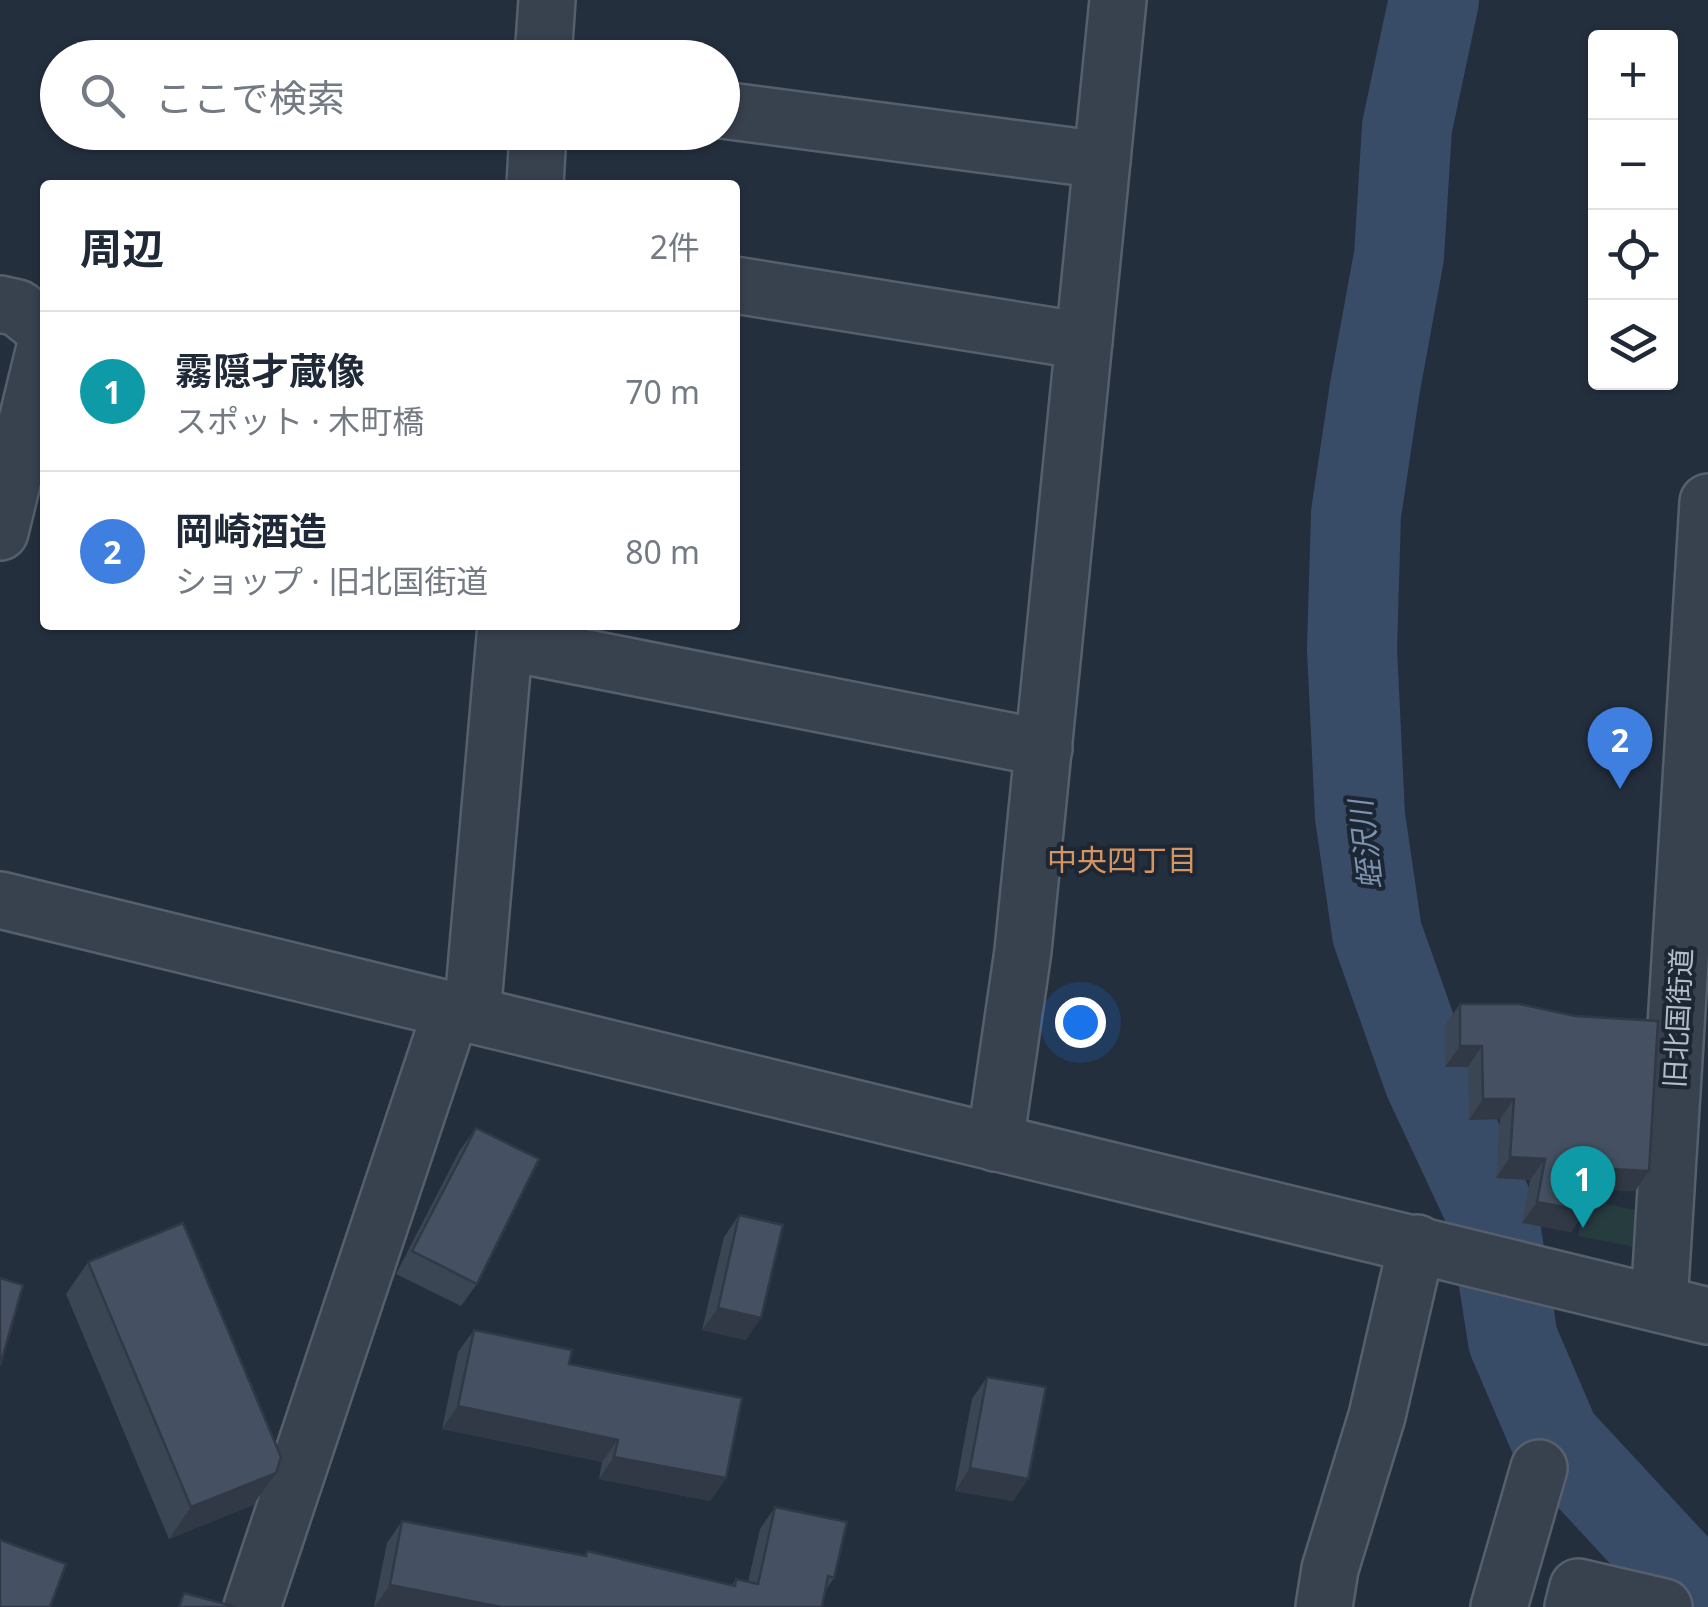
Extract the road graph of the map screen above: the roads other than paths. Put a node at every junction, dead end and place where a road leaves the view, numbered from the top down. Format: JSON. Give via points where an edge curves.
{"nodes":[{"id":1,"x":547,"y":0,"type":"edge"},
{"id":2,"x":1118,"y":0,"type":"edge"},
{"id":3,"x":544,"y":40,"type":"edge"},
{"id":4,"x":740,"y":112,"type":"edge"},
{"id":5,"x":537,"y":150,"type":"edge"},
{"id":6,"x":1102,"y":160,"type":"junction"},
{"id":7,"x":535,"y":180,"type":"edge"},
{"id":8,"x":740,"y":286,"type":"edge"},
{"id":9,"x":0,"y":304,"type":"edge"},
{"id":10,"x":40,"y":326,"type":"edge"},
{"id":11,"x":1084,"y":341,"type":"junction"},
{"id":12,"x":40,"y":368,"type":"edge"},
{"id":13,"x":1708,"y":502,"type":"edge"},
{"id":14,"x":0,"y":532,"type":"edge"},
{"id":15,"x":506,"y":633,"type":"edge"},
{"id":16,"x":1044,"y":748,"type":"junction"},
{"id":17,"x":0,"y":900,"type":"edge"},
{"id":18,"x":462,"y":1012,"type":"junction"},
{"id":19,"x":995,"y":1143,"type":"junction"},
{"id":20,"x":1468,"y":1256,"type":"junction"},
{"id":21,"x":1684,"y":1310,"type":"edge"},
{"id":22,"x":1539,"y":1468,"type":"dead end"},
{"id":23,"x":252,"y":1607,"type":"edge"},
{"id":24,"x":1324,"y":1607,"type":"edge"},
{"id":25,"x":1498,"y":1607,"type":"edge"},
{"id":26,"x":1572,"y":1607,"type":"edge"},
{"id":27,"x":1664,"y":1607,"type":"edge"}],
"edges":[{"from":1,"to":3,"type":"street"},
{"from":2,"to":6,"type":"street"},
{"from":4,"to":6,"type":"street"},
{"from":5,"to":7,"type":"street"},
{"from":6,"to":11,"type":"street"},
{"from":8,"to":11,"type":"street"},
{"from":9,"to":10,"type":"street","via":[[18,308]]},
{"from":11,"to":16,"type":"street"},
{"from":12,"to":14,"type":"street"},
{"from":13,"to":21,"type":"street","name":"旧北国街道"},
{"from":15,"to":16,"type":"street"},
{"from":15,"to":18,"type":"street"},
{"from":16,"to":19,"type":"street","via":[[1024,951]]},
{"from":17,"to":18,"type":"street"},
{"from":18,"to":19,"type":"street"},
{"from":18,"to":23,"type":"street"},
{"from":19,"to":20,"type":"street"},
{"from":20,"to":21,"type":"street"},
{"from":20,"to":24,"type":"street","via":[[1377,1416]]},
{"from":22,"to":25,"type":"street"},
{"from":26,"to":27,"type":"street","via":[[1578,1586]]}]}
